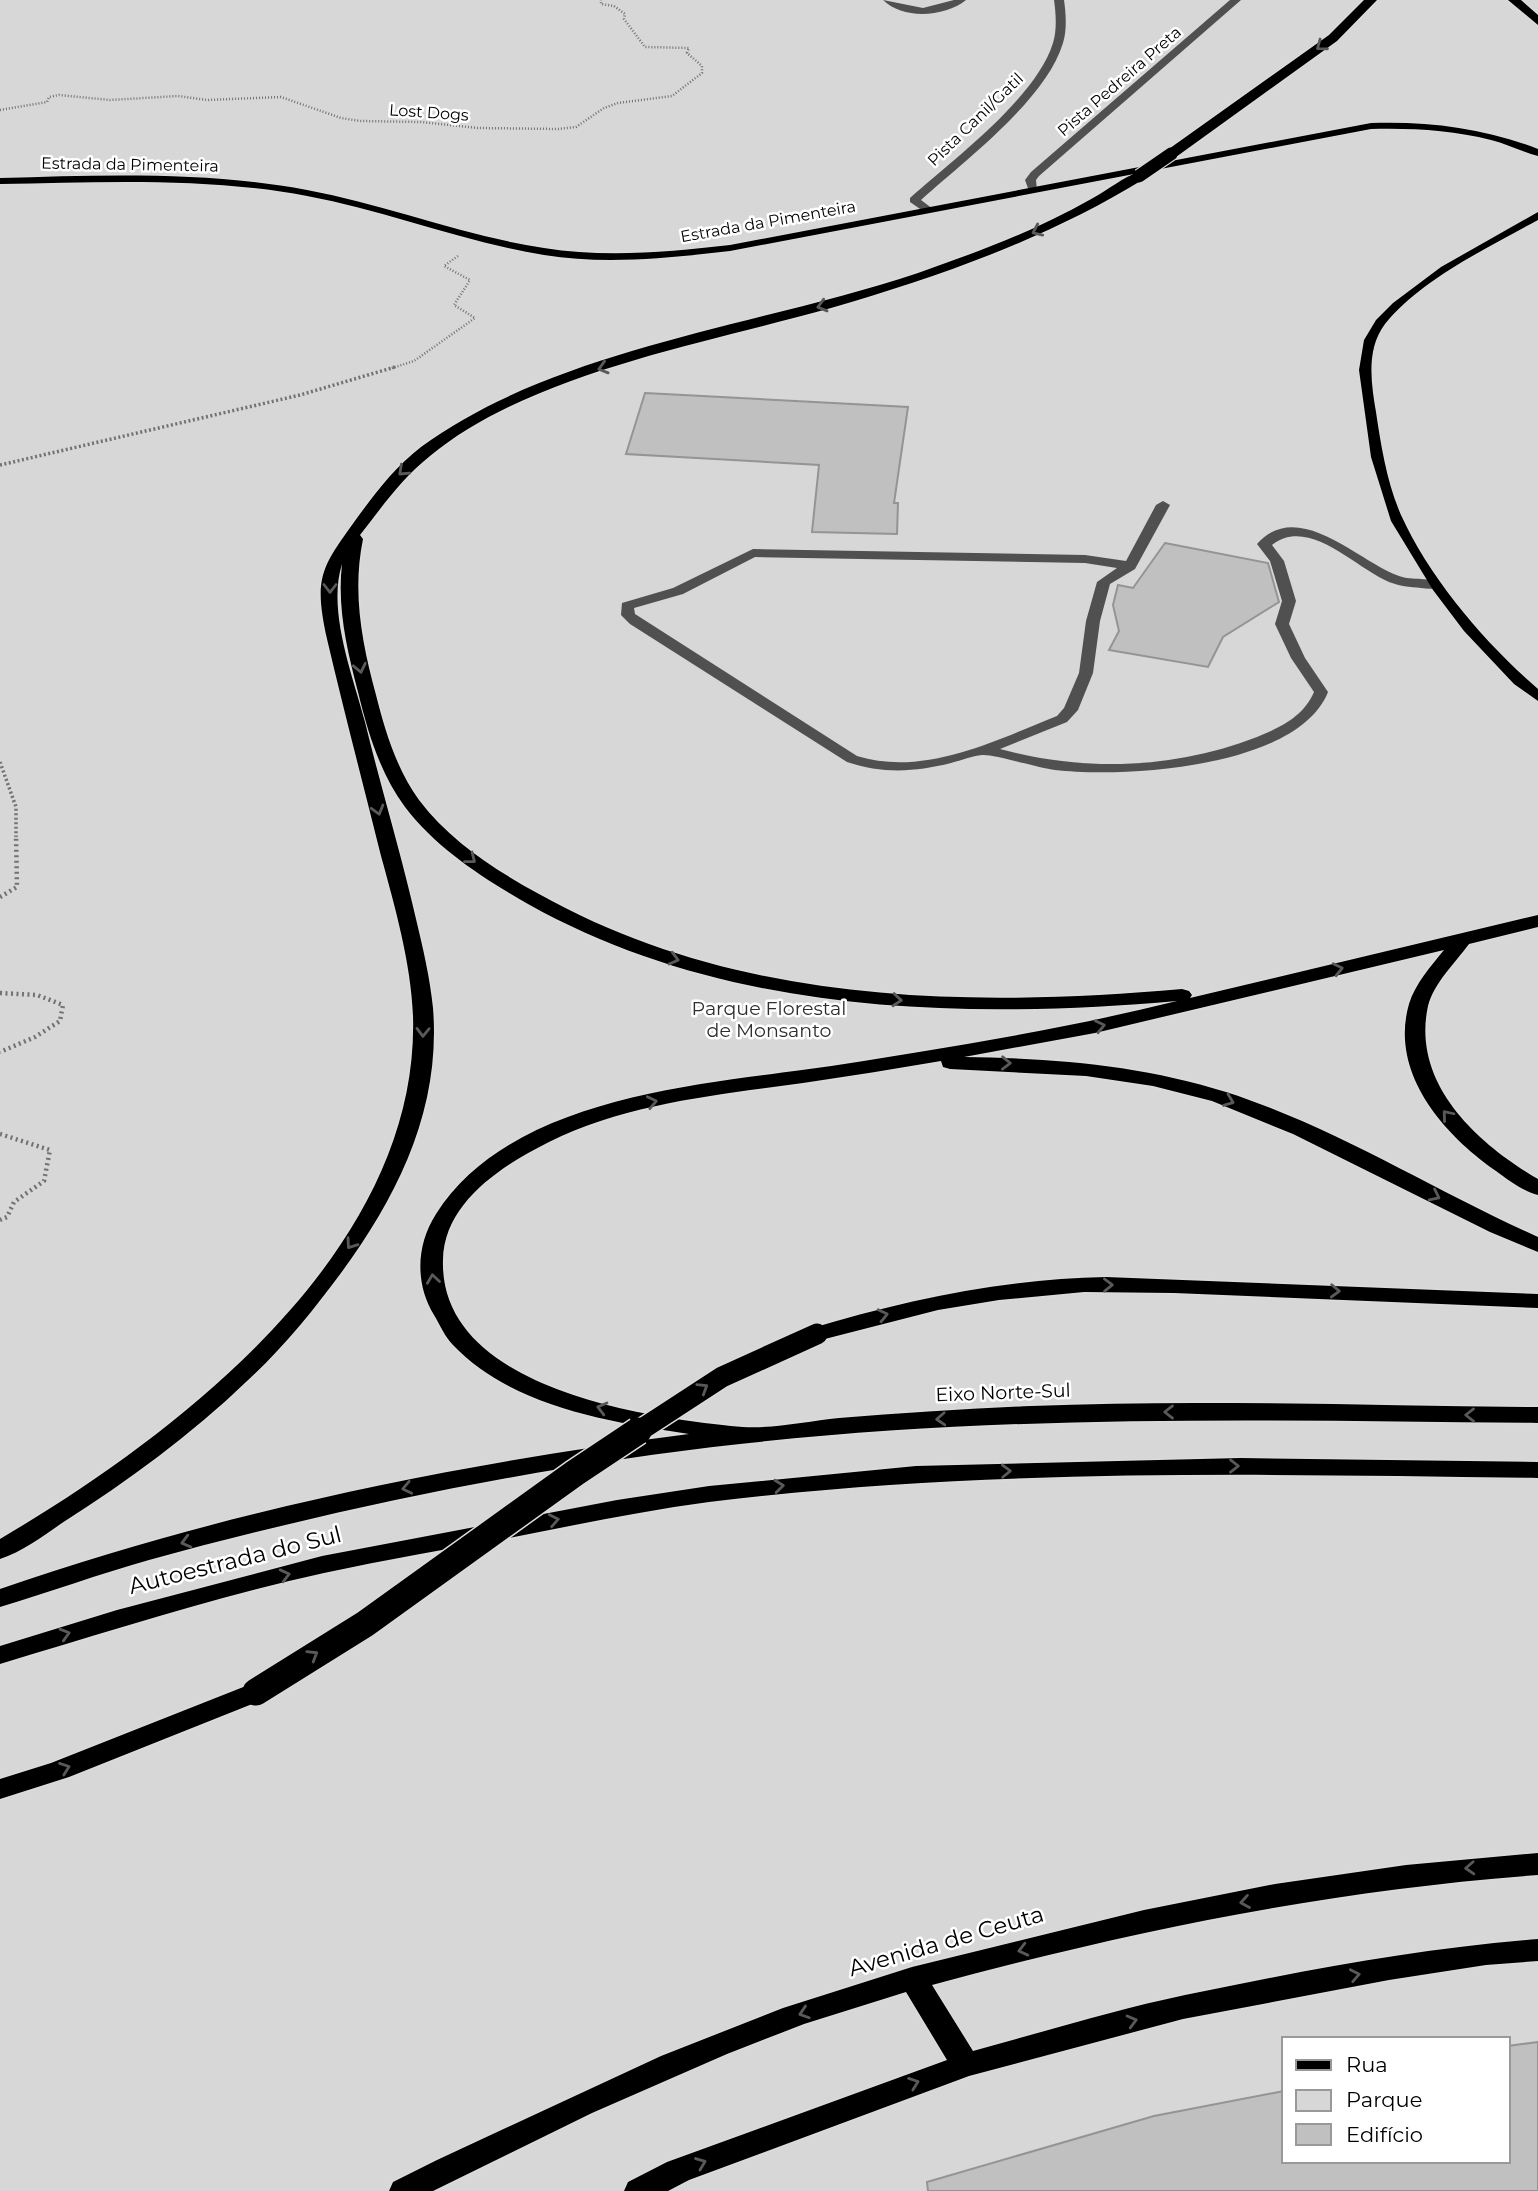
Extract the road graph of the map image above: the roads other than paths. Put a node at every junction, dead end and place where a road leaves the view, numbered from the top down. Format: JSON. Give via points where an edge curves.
{"nodes":[{"id":1,"x":888,"y":0,"type":"edge"},
{"id":2,"x":961,"y":0,"type":"edge"},
{"id":3,"x":1059,"y":0,"type":"edge"},
{"id":4,"x":1236,"y":0,"type":"edge"},
{"id":5,"x":1371,"y":0,"type":"edge"},
{"id":6,"x":1514,"y":0,"type":"edge"},
{"id":7,"x":1538,"y":21,"type":"edge"},
{"id":8,"x":1538,"y":153,"type":"edge"},
{"id":9,"x":0,"y":181,"type":"edge"},
{"id":10,"x":1033,"y":188,"type":"junction"},
{"id":11,"x":927,"y":209,"type":"junction"},
{"id":12,"x":1538,"y":215,"type":"edge"},
{"id":13,"x":1163,"y":505,"type":"dead end"},
{"id":14,"x":358,"y":528,"type":"junction"},
{"id":15,"x":1130,"y":566,"type":"junction"},
{"id":16,"x":1434,"y":584,"type":"junction"},
{"id":17,"x":1538,"y":697,"type":"edge"},
{"id":18,"x":985,"y":750,"type":"junction"},
{"id":19,"x":1538,"y":921,"type":"edge"},
{"id":20,"x":1462,"y":939,"type":"junction"},
{"id":21,"x":1271,"y":985,"type":"junction"},
{"id":22,"x":889,"y":1064,"type":"junction"},
{"id":23,"x":1538,"y":1188,"type":"edge"},
{"id":24,"x":1538,"y":1245,"type":"edge"},
{"id":25,"x":1538,"y":1301,"type":"edge"},
{"id":26,"x":1538,"y":1415,"type":"edge"},
{"id":27,"x":741,"y":1434,"type":"junction"},
{"id":28,"x":1538,"y":1470,"type":"edge"},
{"id":29,"x":474,"y":1475,"type":"joint"},
{"id":30,"x":0,"y":1550,"type":"edge"},
{"id":31,"x":0,"y":1598,"type":"edge"},
{"id":32,"x":0,"y":1655,"type":"edge"},
{"id":33,"x":0,"y":1788,"type":"edge"},
{"id":34,"x":1538,"y":1864,"type":"edge"},
{"id":35,"x":1538,"y":1950,"type":"edge"},
{"id":36,"x":912,"y":1979,"type":"junction"},
{"id":37,"x":966,"y":2064,"type":"junction"},
{"id":38,"x":404,"y":2191,"type":"edge"},
{"id":39,"x":639,"y":2191,"type":"edge"}],
"edges":[{"from":1,"to":2,"type":"street","via":[[896,7],[916,10]]},
{"from":3,"to":11,"type":"street","name":"Pista Canil/Gatil","via":[[1058,44],[1047,67],[1031,90],[914,200]]},
{"from":4,"to":10,"type":"street","name":"Pista Pedreira Preta","via":[[1035,174],[1030,180]]},
{"from":5,"to":14,"type":"highway","one_way":true,"bridge":true,"via":[[1333,38],[1098,201],[1007,244],[931,272],[603,368],[513,401],[439,442],[409,465]]},
{"from":6,"to":7,"type":"highway"},
{"from":8,"to":10,"type":"main road","name":"Estrada da Pimenteira","via":[[1464,130],[1371,126]]},
{"from":9,"to":11,"type":"main road","name":"Estrada da Pimenteira","via":[[176,179],[251,185],[307,193],[545,252],[585,256],[730,248]]},
{"from":10,"to":11,"type":"main road","name":"Estrada da Pimenteira"},
{"from":12,"to":16,"type":"main road","via":[[1395,306],[1370,338],[1365,372],[1379,462],[1394,512]]},
{"from":13,"to":15,"type":"street"},
{"from":14,"to":21,"type":"highway","one_way":true,"via":[[348,581],[360,667],[372,719],[410,800],[436,831],[475,863],[569,919],[667,958],[727,973],[780,985],[898,1000],[1041,1005]]},
{"from":14,"to":30,"type":"highway","one_way":true,"via":[[338,552],[330,577],[330,600],[424,1012],[419,1091],[407,1137],[379,1199],[293,1322],[249,1366],[149,1450]]},
{"from":15,"to":18,"type":"street","via":[[1104,582],[1086,673],[1071,710],[1062,719]]},
{"from":15,"to":18,"type":"street","via":[[1085,559],[753,553],[678,591],[626,609],[635,621],[868,766],[921,765]]},
{"from":16,"to":17,"type":"main road","via":[[1499,663]]},
{"from":16,"to":18,"type":"street","via":[[1394,580],[1337,544],[1307,534],[1271,536],[1264,544],[1277,561],[1289,601],[1282,624],[1321,692],[1300,723],[1222,755],[1190,762],[1074,767],[1022,762]]},
{"from":19,"to":20,"type":"highway"},
{"from":21,"to":20,"type":"highway","one_way":true},
{"from":23,"to":20,"type":"highway","one_way":true,"via":[[1489,1156],[1458,1128],[1423,1076],[1415,1028],[1418,1004]]},
{"from":22,"to":21,"type":"highway","one_way":true,"via":[[1084,1030]]},
{"from":22,"to":24,"type":"highway","one_way":true,"via":[[1053,1065],[1101,1070],[1220,1097],[1285,1122]]},
{"from":27,"to":22,"type":"highway","one_way":true,"via":[[640,1418],[582,1403],[519,1382],[482,1360],[445,1320],[436,1300],[431,1273],[436,1234],[458,1194],[480,1175],[531,1142],[585,1118],[711,1090]]},
{"from":33,"to":25,"type":"highway","one_way":true,"bridge":true,"via":[[73,1765],[256,1692],[365,1624],[575,1473],[722,1377],[817,1334],[863,1319],[981,1295],[1062,1286],[1166,1285]]},
{"from":26,"to":27,"type":"highway","name":"Eixo Norte-Sul","one_way":true,"via":[[1037,1414]]},
{"from":27,"to":29,"type":"highway","name":"Eixo Norte-Sul"},
{"from":32,"to":28,"type":"highway","name":"Autoestrada do Sul","one_way":true,"via":[[309,1568],[709,1493],[916,1474],[1228,1466]]},
{"from":29,"to":31,"type":"highway","name":"Autoestrada do Sul","one_way":true,"via":[[197,1539]]},
{"from":34,"to":36,"type":"highway","name":"Avenida de Ceuta","one_way":true,"via":[[1456,1868],[1292,1893],[1120,1925]]},
{"from":37,"to":35,"type":"highway","one_way":true,"via":[[1183,2007],[1389,1969]]},
{"from":36,"to":37,"type":"highway"},
{"from":36,"to":38,"type":"highway","name":"Avenida de Ceuta","one_way":true,"via":[[764,2026],[611,2091]]},
{"from":39,"to":37,"type":"highway","one_way":true,"via":[[678,2171]]}]}
